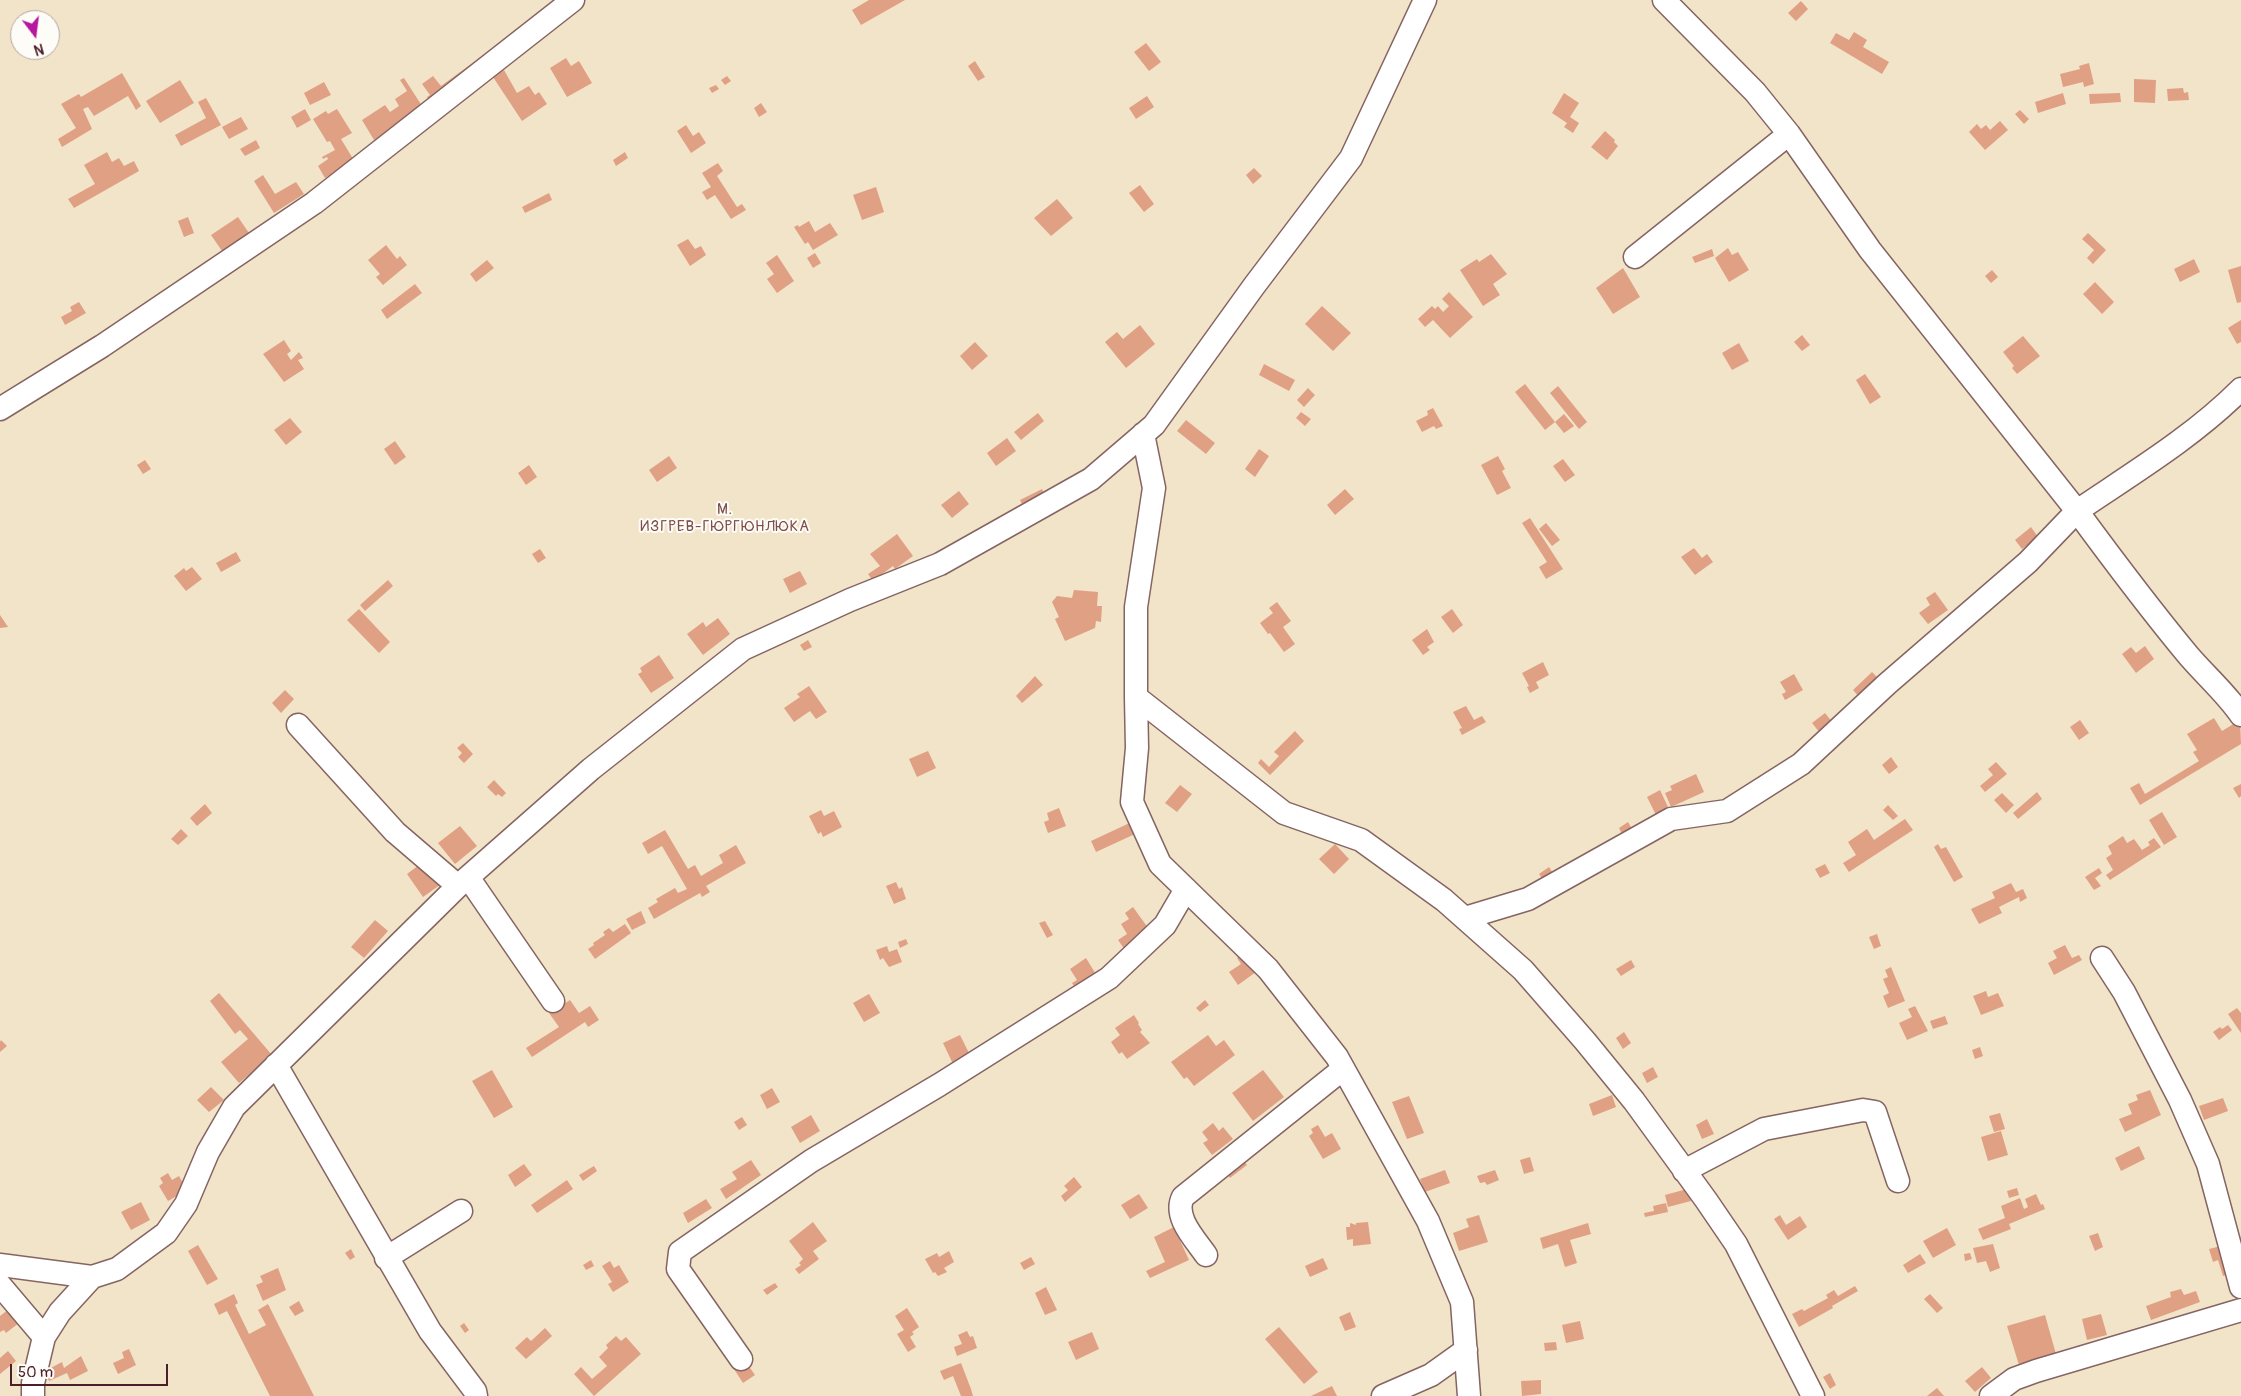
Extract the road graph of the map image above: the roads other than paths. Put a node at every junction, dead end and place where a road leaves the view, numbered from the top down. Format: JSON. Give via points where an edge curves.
{"nodes":[{"id":1,"x":573,"y":0,"type":"edge"},
{"id":2,"x":1425,"y":0,"type":"edge"},
{"id":3,"x":1664,"y":0,"type":"edge"},
{"id":4,"x":1789,"y":134,"type":"junction"},
{"id":5,"x":1635,"y":257,"type":"dead end"},
{"id":6,"x":2241,"y":389,"type":"edge"},
{"id":7,"x":0,"y":409,"type":"edge"},
{"id":8,"x":1143,"y":434,"type":"junction"},
{"id":9,"x":2077,"y":511,"type":"junction"},
{"id":10,"x":1136,"y":697,"type":"junction"},
{"id":11,"x":2241,"y":716,"type":"edge"},
{"id":12,"x":298,"y":725,"type":"dead end"},
{"id":13,"x":463,"y":882,"type":"junction"},
{"id":14,"x":1186,"y":889,"type":"junction"},
{"id":15,"x":1465,"y":918,"type":"junction"},
{"id":16,"x":2102,"y":958,"type":"dead end"},
{"id":17,"x":553,"y":1001,"type":"dead end"},
{"id":18,"x":276,"y":1065,"type":"junction"},
{"id":19,"x":1343,"y":1069,"type":"junction"},
{"id":20,"x":1684,"y":1171,"type":"junction"},
{"id":21,"x":1898,"y":1181,"type":"dead end"},
{"id":22,"x":461,"y":1211,"type":"dead end"},
{"id":23,"x":1206,"y":1255,"type":"dead end"},
{"id":24,"x":386,"y":1258,"type":"junction"},
{"id":25,"x":0,"y":1265,"type":"edge"},
{"id":26,"x":92,"y":1277,"type":"junction"},
{"id":27,"x":0,"y":1285,"type":"edge"},
{"id":28,"x":2241,"y":1287,"type":"edge"},
{"id":29,"x":2241,"y":1310,"type":"edge"},
{"id":30,"x":44,"y":1337,"type":"junction"},
{"id":31,"x":1466,"y":1350,"type":"junction"},
{"id":32,"x":741,"y":1359,"type":"dead end"},
{"id":33,"x":34,"y":1396,"type":"edge"},
{"id":34,"x":476,"y":1396,"type":"edge"},
{"id":35,"x":1383,"y":1396,"type":"edge"},
{"id":36,"x":1469,"y":1396,"type":"edge"},
{"id":37,"x":1813,"y":1396,"type":"edge"},
{"id":38,"x":1992,"y":1396,"type":"edge"}],
"edges":[{"from":1,"to":7,"type":"street","via":[[314,202],[102,346]]},
{"from":2,"to":8,"type":"street","via":[[1351,158],[1154,424]]},
{"from":3,"to":4,"type":"street","via":[[1756,92]]},
{"from":4,"to":5,"type":"street"},
{"from":4,"to":9,"type":"street","via":[[1870,250]]},
{"from":6,"to":9,"type":"street","via":[[2155,458]]},
{"from":8,"to":10,"type":"street","via":[[1154,488],[1136,607]]},
{"from":8,"to":13,"type":"street","via":[[1091,479],[940,564],[850,600],[743,649],[591,769]]},
{"from":9,"to":11,"type":"street","via":[[2146,604]]},
{"from":9,"to":15,"type":"street","via":[[2028,562],[1887,684],[1801,764],[1727,811],[1671,819],[1528,899]]},
{"from":10,"to":14,"type":"street","via":[[1137,748],[1132,802],[1160,864]]},
{"from":10,"to":15,"type":"street","via":[[1284,814],[1361,840]]},
{"from":12,"to":13,"type":"street","via":[[395,832]]},
{"from":13,"to":17,"type":"street"},
{"from":13,"to":18,"type":"street"},
{"from":14,"to":19,"type":"street","via":[[1268,969]]},
{"from":14,"to":32,"type":"street","via":[[1165,925],[1109,978],[811,1161],[680,1252],[678,1269]]},
{"from":15,"to":20,"type":"street","via":[[1523,970],[1585,1041],[1634,1101]]},
{"from":16,"to":28,"type":"street","via":[[2124,992],[2180,1100],[2208,1164]]},
{"from":18,"to":24,"type":"street"},
{"from":18,"to":26,"type":"street","via":[[234,1107],[208,1152],[186,1204],[166,1233],[117,1269]]},
{"from":19,"to":23,"type":"street","via":[[1183,1197],[1180,1204],[1182,1218]]},
{"from":19,"to":31,"type":"street","via":[[1428,1221],[1462,1302]]},
{"from":20,"to":21,"type":"street","via":[[1764,1129],[1863,1110],[1875,1112]]},
{"from":20,"to":37,"type":"street","via":[[1736,1244]]},
{"from":22,"to":24,"type":"street"},
{"from":24,"to":34,"type":"street","via":[[430,1331]]},
{"from":25,"to":26,"type":"street"},
{"from":26,"to":30,"type":"street","via":[[60,1312]]},
{"from":27,"to":30,"type":"street"},
{"from":29,"to":38,"type":"street","via":[[2036,1370],[2014,1379]]},
{"from":30,"to":33,"type":"street","via":[[33,1383]]},
{"from":31,"to":35,"type":"street","via":[[1431,1375]]},
{"from":31,"to":36,"type":"street"}]}
